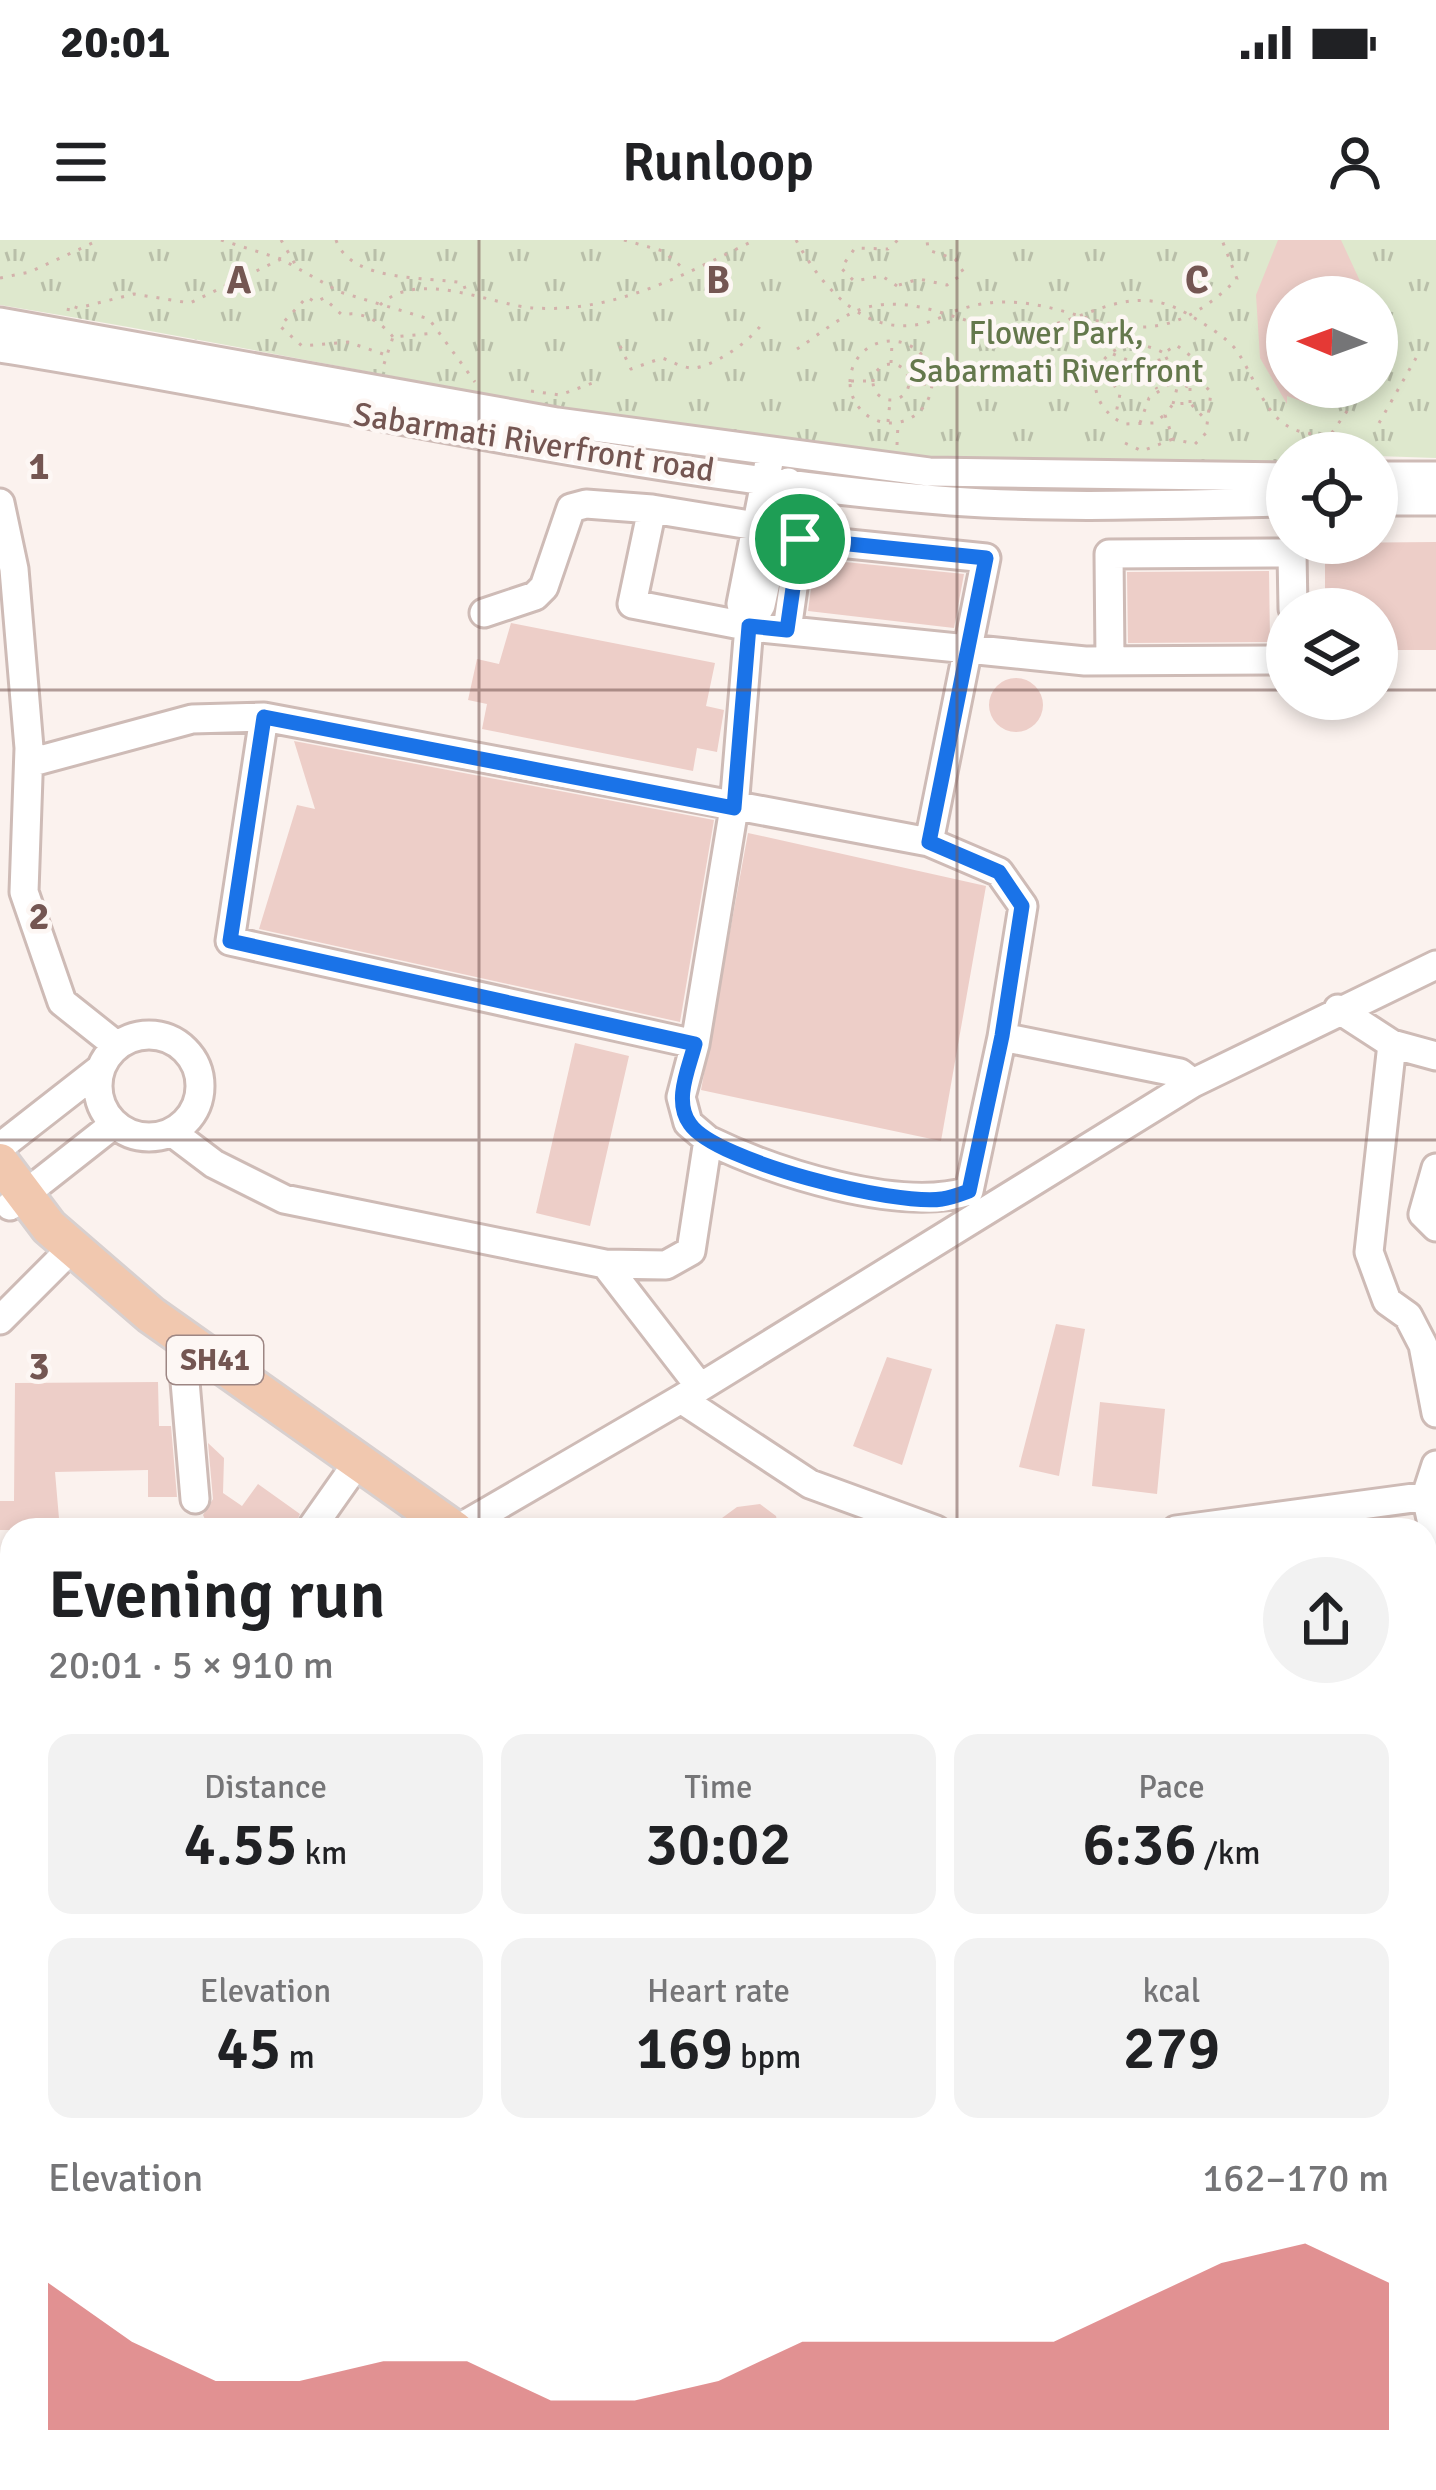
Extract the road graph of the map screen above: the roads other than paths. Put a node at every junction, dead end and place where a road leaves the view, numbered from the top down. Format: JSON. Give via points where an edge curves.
{"nodes":[{"id":1,"x":0,"y":322,"type":"edge"},
{"id":2,"x":65,"y":338,"type":"junction"},
{"id":3,"x":0,"y":348,"type":"edge"},
{"id":4,"x":775,"y":471,"type":"junction"},
{"id":5,"x":912,"y":474,"type":"junction"},
{"id":6,"x":1398,"y":476,"type":"edge"},
{"id":7,"x":1436,"y":476,"type":"edge"},
{"id":8,"x":1266,"y":477,"type":"edge"},
{"id":9,"x":1266,"y":500,"type":"edge"},
{"id":10,"x":1398,"y":501,"type":"edge"},
{"id":11,"x":1436,"y":501,"type":"edge"},
{"id":12,"x":0,"y":503,"type":"edge"},
{"id":13,"x":652,"y":509,"type":"junction"},
{"id":14,"x":756,"y":526,"type":"junction"},
{"id":15,"x":5,"y":555,"type":"edge"},
{"id":16,"x":1293,"y":588,"type":"edge"},
{"id":17,"x":484,"y":614,"type":"dead end"},
{"id":18,"x":749,"y":626,"type":"junction"},
{"id":19,"x":787,"y":630,"type":"junction"},
{"id":20,"x":971,"y":647,"type":"junction"},
{"id":21,"x":1110,"y":659,"type":"junction"},
{"id":22,"x":1266,"y":659,"type":"edge"},
{"id":23,"x":264,"y":717,"type":"junction"},
{"id":24,"x":29,"y":764,"type":"junction"},
{"id":25,"x":734,"y":808,"type":"junction"},
{"id":26,"x":929,"y":842,"type":"junction"},
{"id":27,"x":1436,"y":964,"type":"edge"},
{"id":28,"x":1338,"y":1009,"type":"junction"},
{"id":29,"x":1002,"y":1036,"type":"junction"},
{"id":30,"x":695,"y":1044,"type":"junction"},
{"id":31,"x":1392,"y":1044,"type":"junction"},
{"id":32,"x":116,"y":1045,"type":"junction"},
{"id":33,"x":1436,"y":1056,"type":"edge"},
{"id":34,"x":100,"y":1069,"type":"junction"},
{"id":35,"x":1193,"y":1083,"type":"junction"},
{"id":36,"x":113,"y":1125,"type":"junction"},
{"id":37,"x":173,"y":1133,"type":"junction"},
{"id":38,"x":708,"y":1140,"type":"junction"},
{"id":39,"x":0,"y":1147,"type":"edge"},
{"id":40,"x":0,"y":1162,"type":"edge"},
{"id":41,"x":1436,"y":1168,"type":"edge"},
{"id":42,"x":12,"y":1198,"type":"edge"},
{"id":43,"x":1436,"y":1227,"type":"edge"},
{"id":44,"x":67,"y":1251,"type":"junction"},
{"id":45,"x":605,"y":1264,"type":"junction"},
{"id":46,"x":0,"y":1320,"type":"edge"},
{"id":47,"x":183,"y":1358,"type":"junction"},
{"id":48,"x":690,"y":1393,"type":"junction"},
{"id":49,"x":1436,"y":1413,"type":"edge"},
{"id":50,"x":1436,"y":1465,"type":"edge"},
{"id":51,"x":348,"y":1476,"type":"junction"},
{"id":52,"x":1431,"y":1495,"type":"edge"},
{"id":53,"x":195,"y":1498,"type":"dead end"},
{"id":54,"x":318,"y":1518,"type":"edge"},
{"id":55,"x":405,"y":1518,"type":"edge"},
{"id":56,"x":438,"y":1518,"type":"edge"},
{"id":57,"x":476,"y":1518,"type":"edge"},
{"id":58,"x":903,"y":1518,"type":"edge"},
{"id":59,"x":1263,"y":1518,"type":"edge"},
{"id":60,"x":0,"y":1741,"type":"edge"},
{"id":61,"x":0,"y":1793,"type":"edge"}],
"edges":[{"from":1,"to":2,"type":"street","name":"Sabarmati Riverfront road"},
{"from":2,"to":3,"type":"street","name":"Sabarmati Riverfront road"},
{"from":2,"to":4,"type":"street","name":"Sabarmati Riverfront road","via":[[552,448]]},
{"from":4,"to":5,"type":"street","name":"Sabarmati Riverfront road"},
{"from":4,"to":14,"type":"street"},
{"from":4,"to":18,"type":"street","via":[[761,605]]},
{"from":5,"to":8,"type":"street","name":"Sabarmati Riverfront road"},
{"from":5,"to":9,"type":"street","name":"Sabarmati Riverfront road"},
{"from":6,"to":7,"type":"street"},
{"from":10,"to":11,"type":"street"},
{"from":12,"to":15,"type":"street"},
{"from":13,"to":14,"type":"street"},
{"from":13,"to":17,"type":"street","via":[[571,508],[544,587]]},
{"from":13,"to":18,"type":"street","via":[[632,604]]},
{"from":14,"to":18,"type":"street","via":[[741,604]]},
{"from":15,"to":24,"type":"street"},
{"from":16,"to":21,"type":"street","via":[[1292,553],[1109,554]]},
{"from":18,"to":19,"type":"street"},
{"from":18,"to":25,"type":"street"},
{"from":19,"to":20,"type":"street"},
{"from":19,"to":20,"type":"street","via":[[800,539],[986,558]]},
{"from":20,"to":21,"type":"street"},
{"from":20,"to":26,"type":"street"},
{"from":21,"to":22,"type":"street"},
{"from":23,"to":24,"type":"street","via":[[192,719]]},
{"from":23,"to":25,"type":"street"},
{"from":23,"to":30,"type":"street","via":[[230,941]]},
{"from":24,"to":32,"type":"street","via":[[24,892],[62,1002]]},
{"from":25,"to":26,"type":"street"},
{"from":25,"to":30,"type":"street"},
{"from":26,"to":29,"type":"street","via":[[999,872],[1022,906]]},
{"from":27,"to":28,"type":"street"},
{"from":28,"to":31,"type":"street"},
{"from":28,"to":35,"type":"street"},
{"from":29,"to":35,"type":"street","via":[[1180,1073]]},
{"from":29,"to":38,"type":"street","via":[[969,1191],[940,1200],[866,1190]]},
{"from":30,"to":38,"type":"street","via":[[681,1097],[688,1123]]},
{"from":31,"to":33,"type":"street"},
{"from":31,"to":49,"type":"street","via":[[1369,1252],[1387,1301],[1408,1316],[1424,1345]]},
{"from":32,"to":34,"type":"street"},
{"from":32,"to":37,"type":"street","via":[[143,1034],[172,1039],[194,1058],[202,1085],[194,1114]]},
{"from":34,"to":36,"type":"street","via":[[98,1099]]},
{"from":34,"to":39,"type":"street"},
{"from":35,"to":48,"type":"street"},
{"from":36,"to":37,"type":"street","via":[[142,1138]]},
{"from":36,"to":42,"type":"street"},
{"from":37,"to":45,"type":"street","via":[[284,1199]]},
{"from":38,"to":45,"type":"street","via":[[691,1251],[666,1265]]},
{"from":40,"to":42,"type":"main road","number":"SH41"},
{"from":41,"to":43,"type":"street","via":[[1423,1214]]},
{"from":42,"to":44,"type":"main road","number":"SH41"},
{"from":44,"to":46,"type":"street"},
{"from":44,"to":47,"type":"main road","via":[[140,1328]]},
{"from":44,"to":56,"type":"main road","number":"SH41"},
{"from":45,"to":48,"type":"street"},
{"from":47,"to":51,"type":"main road"},
{"from":47,"to":53,"type":"street"},
{"from":48,"to":57,"type":"street"},
{"from":48,"to":58,"type":"street","via":[[810,1484]]},
{"from":50,"to":52,"type":"street"},
{"from":51,"to":54,"type":"street"},
{"from":51,"to":55,"type":"main road"},
{"from":52,"to":59,"type":"street"},
{"from":60,"to":61,"type":"street"}]}
